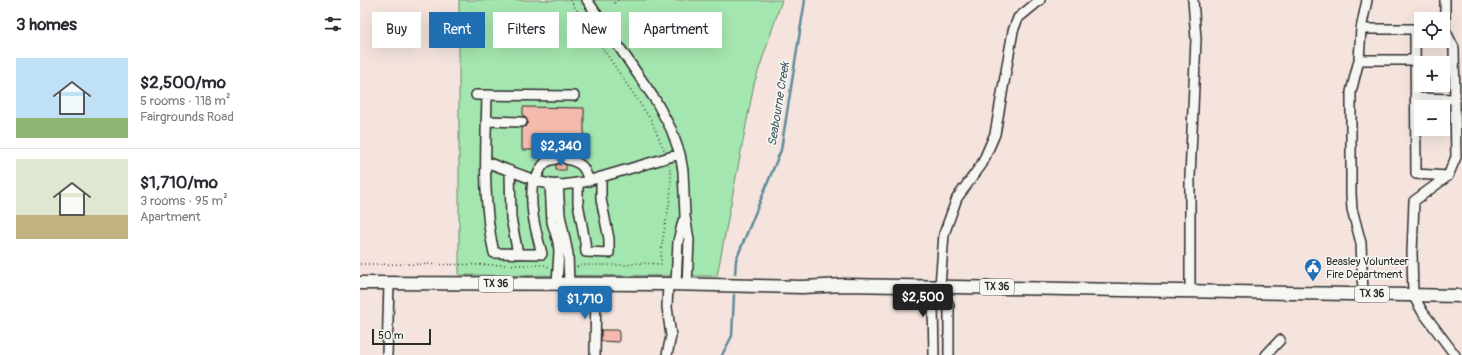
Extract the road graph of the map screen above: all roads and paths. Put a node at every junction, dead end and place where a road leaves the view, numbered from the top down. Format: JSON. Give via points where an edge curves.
{"nodes":[{"id":1,"x":588,"y":0,"type":"edge"},
{"id":2,"x":618,"y":0,"type":"edge"},
{"id":3,"x":1040,"y":0,"type":"edge"},
{"id":4,"x":1193,"y":0,"type":"edge"},
{"id":5,"x":1367,"y":0,"type":"edge"},
{"id":6,"x":1445,"y":0,"type":"edge"},
{"id":7,"x":614,"y":3,"type":"dead end"},
{"id":8,"x":1445,"y":12,"type":"edge"},
{"id":9,"x":1361,"y":29,"type":"junction"},
{"id":10,"x":1414,"y":29,"type":"edge"},
{"id":11,"x":1450,"y":41,"type":"edge"},
{"id":12,"x":1359,"y":60,"type":"junction"},
{"id":13,"x":1414,"y":60,"type":"edge"},
{"id":14,"x":1416,"y":92,"type":"edge"},
{"id":15,"x":476,"y":95,"type":"dead end"},
{"id":16,"x":487,"y":95,"type":"junction"},
{"id":17,"x":574,"y":96,"type":"dead end"},
{"id":18,"x":1416,"y":98,"type":"junction"},
{"id":19,"x":1455,"y":99,"type":"junction"},
{"id":20,"x":486,"y":121,"type":"junction"},
{"id":21,"x":522,"y":122,"type":"dead end"},
{"id":22,"x":680,"y":154,"type":"junction"},
{"id":23,"x":556,"y":159,"type":"dead end"},
{"id":24,"x":566,"y":159,"type":"dead end"},
{"id":25,"x":486,"y":162,"type":"junction"},
{"id":26,"x":510,"y":171,"type":"junction"},
{"id":27,"x":1448,"y":176,"type":"junction"},
{"id":28,"x":601,"y":178,"type":"junction"},
{"id":29,"x":534,"y":180,"type":"junction"},
{"id":30,"x":589,"y":181,"type":"junction"},
{"id":31,"x":578,"y":183,"type":"junction"},
{"id":32,"x":554,"y":184,"type":"junction"},
{"id":33,"x":518,"y":254,"type":"junction"},
{"id":34,"x":360,"y":283,"type":"edge"},
{"id":35,"x":388,"y":283,"type":"junction"},
{"id":36,"x":677,"y":284,"type":"junction"},
{"id":37,"x":563,"y":285,"type":"junction"},
{"id":38,"x":596,"y":285,"type":"junction"},
{"id":39,"x":940,"y":286,"type":"junction"},
{"id":40,"x":1190,"y":290,"type":"junction"},
{"id":41,"x":1363,"y":294,"type":"junction"},
{"id":42,"x":1413,"y":295,"type":"junction"},
{"id":43,"x":1462,"y":296,"type":"edge"},
{"id":44,"x":1280,"y":340,"type":"dead end"},
{"id":45,"x":387,"y":355,"type":"edge"},
{"id":46,"x":595,"y":355,"type":"edge"},
{"id":47,"x":667,"y":355,"type":"edge"},
{"id":48,"x":934,"y":355,"type":"edge"},
{"id":49,"x":949,"y":355,"type":"edge"},
{"id":50,"x":1266,"y":355,"type":"edge"},
{"id":51,"x":1455,"y":355,"type":"edge"}],
"edges":[{"from":1,"to":22,"type":"street","via":[[656,101],[671,128]]},
{"from":2,"to":7,"type":"path"},
{"from":3,"to":39,"type":"street","via":[[1018,18],[1012,31],[995,134],[982,164],[957,198],[944,234]]},
{"from":4,"to":40,"type":"street","via":[[1196,39],[1190,177]]},
{"from":5,"to":9,"type":"street"},
{"from":6,"to":8,"type":"street"},
{"from":9,"to":10,"type":"street"},
{"from":9,"to":12,"type":"street"},
{"from":11,"to":19,"type":"street","via":[[1454,48]]},
{"from":12,"to":13,"type":"street"},
{"from":12,"to":41,"type":"street","via":[[1351,92],[1351,194],[1352,209],[1361,243]]},
{"from":14,"to":18,"type":"street"},
{"from":15,"to":16,"type":"street"},
{"from":16,"to":17,"type":"street"},
{"from":16,"to":20,"type":"street"},
{"from":18,"to":19,"type":"street"},
{"from":18,"to":27,"type":"street","via":[[1416,174]]},
{"from":19,"to":27,"type":"street","via":[[1456,157]]},
{"from":20,"to":21,"type":"street"},
{"from":20,"to":25,"type":"street"},
{"from":22,"to":28,"type":"street"},
{"from":22,"to":36,"type":"street","via":[[684,171],[685,216],[689,240]]},
{"from":23,"to":29,"type":"street","via":[[549,159],[543,164]]},
{"from":24,"to":30,"type":"street","via":[[580,163]]},
{"from":25,"to":26,"type":"street"},
{"from":25,"to":33,"type":"street","via":[[487,211],[494,254]]},
{"from":26,"to":29,"type":"street"},
{"from":26,"to":33,"type":"street","via":[[511,218]]},
{"from":27,"to":42,"type":"street","via":[[1414,201]]},
{"from":28,"to":30,"type":"street"},
{"from":28,"to":31,"type":"street","via":[[601,199],[609,239],[609,253],[586,252],[578,203]]},
{"from":29,"to":32,"type":"street"},
{"from":29,"to":33,"type":"street","via":[[531,191],[533,224],[542,254]]},
{"from":30,"to":31,"type":"street"},
{"from":31,"to":32,"type":"street"},
{"from":32,"to":37,"type":"street","via":[[568,254]]},
{"from":34,"to":35,"type":"main road","number":"TX 36"},
{"from":35,"to":37,"type":"main road","number":"TX 36"},
{"from":35,"to":45,"type":"street"},
{"from":36,"to":38,"type":"main road","number":"TX 36"},
{"from":36,"to":39,"type":"main road","number":"TX 36","via":[[802,287]]},
{"from":36,"to":47,"type":"street","via":[[667,307],[671,336]]},
{"from":37,"to":38,"type":"main road","number":"TX 36"},
{"from":38,"to":46,"type":"street"},
{"from":39,"to":40,"type":"main road","number":"TX 36"},
{"from":39,"to":48,"type":"street","via":[[933,306]]},
{"from":39,"to":49,"type":"street","via":[[949,305]]},
{"from":40,"to":41,"type":"main road","number":"TX 36"},
{"from":41,"to":42,"type":"main road","number":"TX 36"},
{"from":42,"to":43,"type":"main road","number":"TX 36"},
{"from":42,"to":51,"type":"street"},
{"from":44,"to":50,"type":"street"}]}
